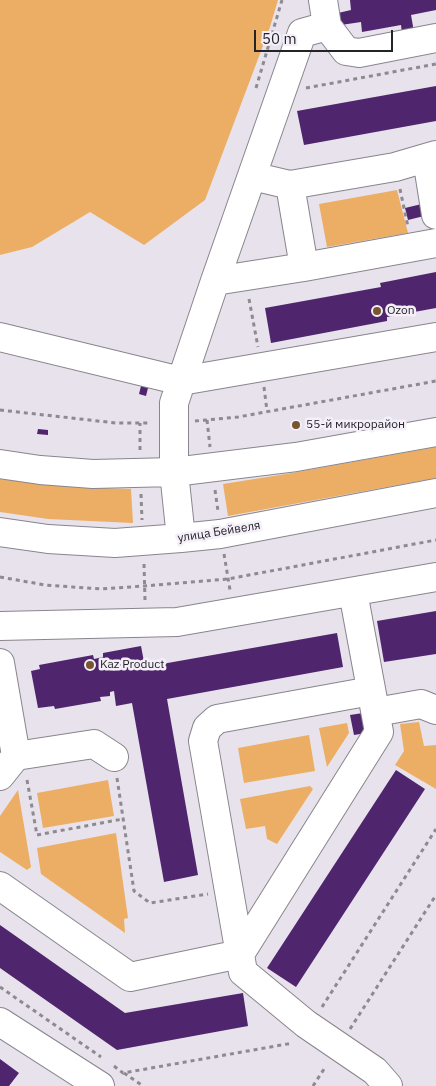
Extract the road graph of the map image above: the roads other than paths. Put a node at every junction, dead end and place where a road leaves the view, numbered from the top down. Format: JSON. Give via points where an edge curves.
{"nodes":[{"id":1,"x":325,"y":13,"type":"edge"},
{"id":2,"x":436,"y":38,"type":"edge"},
{"id":3,"x":432,"y":157,"type":"edge"},
{"id":4,"x":252,"y":176,"type":"junction"},
{"id":5,"x":290,"y":186,"type":"junction"},
{"id":6,"x":436,"y":215,"type":"edge"},
{"id":7,"x":424,"y":245,"type":"edge"},
{"id":8,"x":304,"y":267,"type":"junction"},
{"id":9,"x":215,"y":281,"type":"junction"},
{"id":10,"x":436,"y":337,"type":"edge"},
{"id":11,"x":0,"y":338,"type":"edge"},
{"id":12,"x":181,"y":381,"type":"junction"},
{"id":13,"x":436,"y":432,"type":"edge"},
{"id":14,"x":0,"y":464,"type":"edge"},
{"id":15,"x":174,"y":472,"type":"junction"},
{"id":16,"x":436,"y":494,"type":"edge"},
{"id":17,"x":0,"y":532,"type":"edge"},
{"id":18,"x":181,"y":538,"type":"junction"},
{"id":19,"x":436,"y":577,"type":"edge"},
{"id":20,"x":353,"y":592,"type":"junction"},
{"id":21,"x":0,"y":626,"type":"edge"},
{"id":22,"x":0,"y":663,"type":"edge"},
{"id":23,"x":374,"y":702,"type":"junction"},
{"id":24,"x":4,"y":708,"type":"edge"},
{"id":25,"x":436,"y":710,"type":"edge"},
{"id":26,"x":114,"y":757,"type":"road end"},
{"id":27,"x":13,"y":762,"type":"edge"},
{"id":28,"x":0,"y":886,"type":"edge"},
{"id":29,"x":240,"y":954,"type":"junction"},
{"id":30,"x":0,"y":1022,"type":"edge"},
{"id":31,"x":100,"y":1086,"type":"edge"},
{"id":32,"x":388,"y":1086,"type":"edge"}],
"edges":[{"from":1,"to":2,"type":"main road","via":[[346,52],[359,53]]},
{"from":1,"to":4,"type":"main road","via":[[302,33]]},
{"from":3,"to":5,"type":"main road"},
{"from":3,"to":6,"type":"main road"},
{"from":4,"to":5,"type":"main road"},
{"from":4,"to":9,"type":"main road"},
{"from":5,"to":8,"type":"main road"},
{"from":7,"to":8,"type":"main road"},
{"from":8,"to":9,"type":"main road"},
{"from":9,"to":12,"type":"main road"},
{"from":10,"to":12,"type":"main road"},
{"from":11,"to":12,"type":"main road"},
{"from":12,"to":15,"type":"main road","via":[[174,403]]},
{"from":13,"to":15,"type":"main road","via":[[289,458]]},
{"from":14,"to":15,"type":"main road","via":[[93,474]]},
{"from":15,"to":18,"type":"main road"},
{"from":16,"to":18,"type":"main road","name":"улица Бейвеля","via":[[220,534]]},
{"from":17,"to":18,"type":"main road","name":"улица Бейвеля","via":[[115,543]]},
{"from":19,"to":20,"type":"main road"},
{"from":20,"to":21,"type":"main road","via":[[178,622]]},
{"from":20,"to":23,"type":"main road"},
{"from":22,"to":24,"type":"main road"},
{"from":23,"to":25,"type":"main road","via":[[421,704]]},
{"from":23,"to":29,"type":"main road","via":[[379,732]]},
{"from":23,"to":29,"type":"main road","via":[[217,719],[207,728],[202,741]]},
{"from":24,"to":27,"type":"main road"},
{"from":26,"to":27,"type":"main road","via":[[94,744]]},
{"from":28,"to":29,"type":"main road","via":[[130,977]]},
{"from":29,"to":32,"type":"main road","via":[[243,972],[308,1025],[375,1071]]},
{"from":30,"to":31,"type":"main road"}]}
